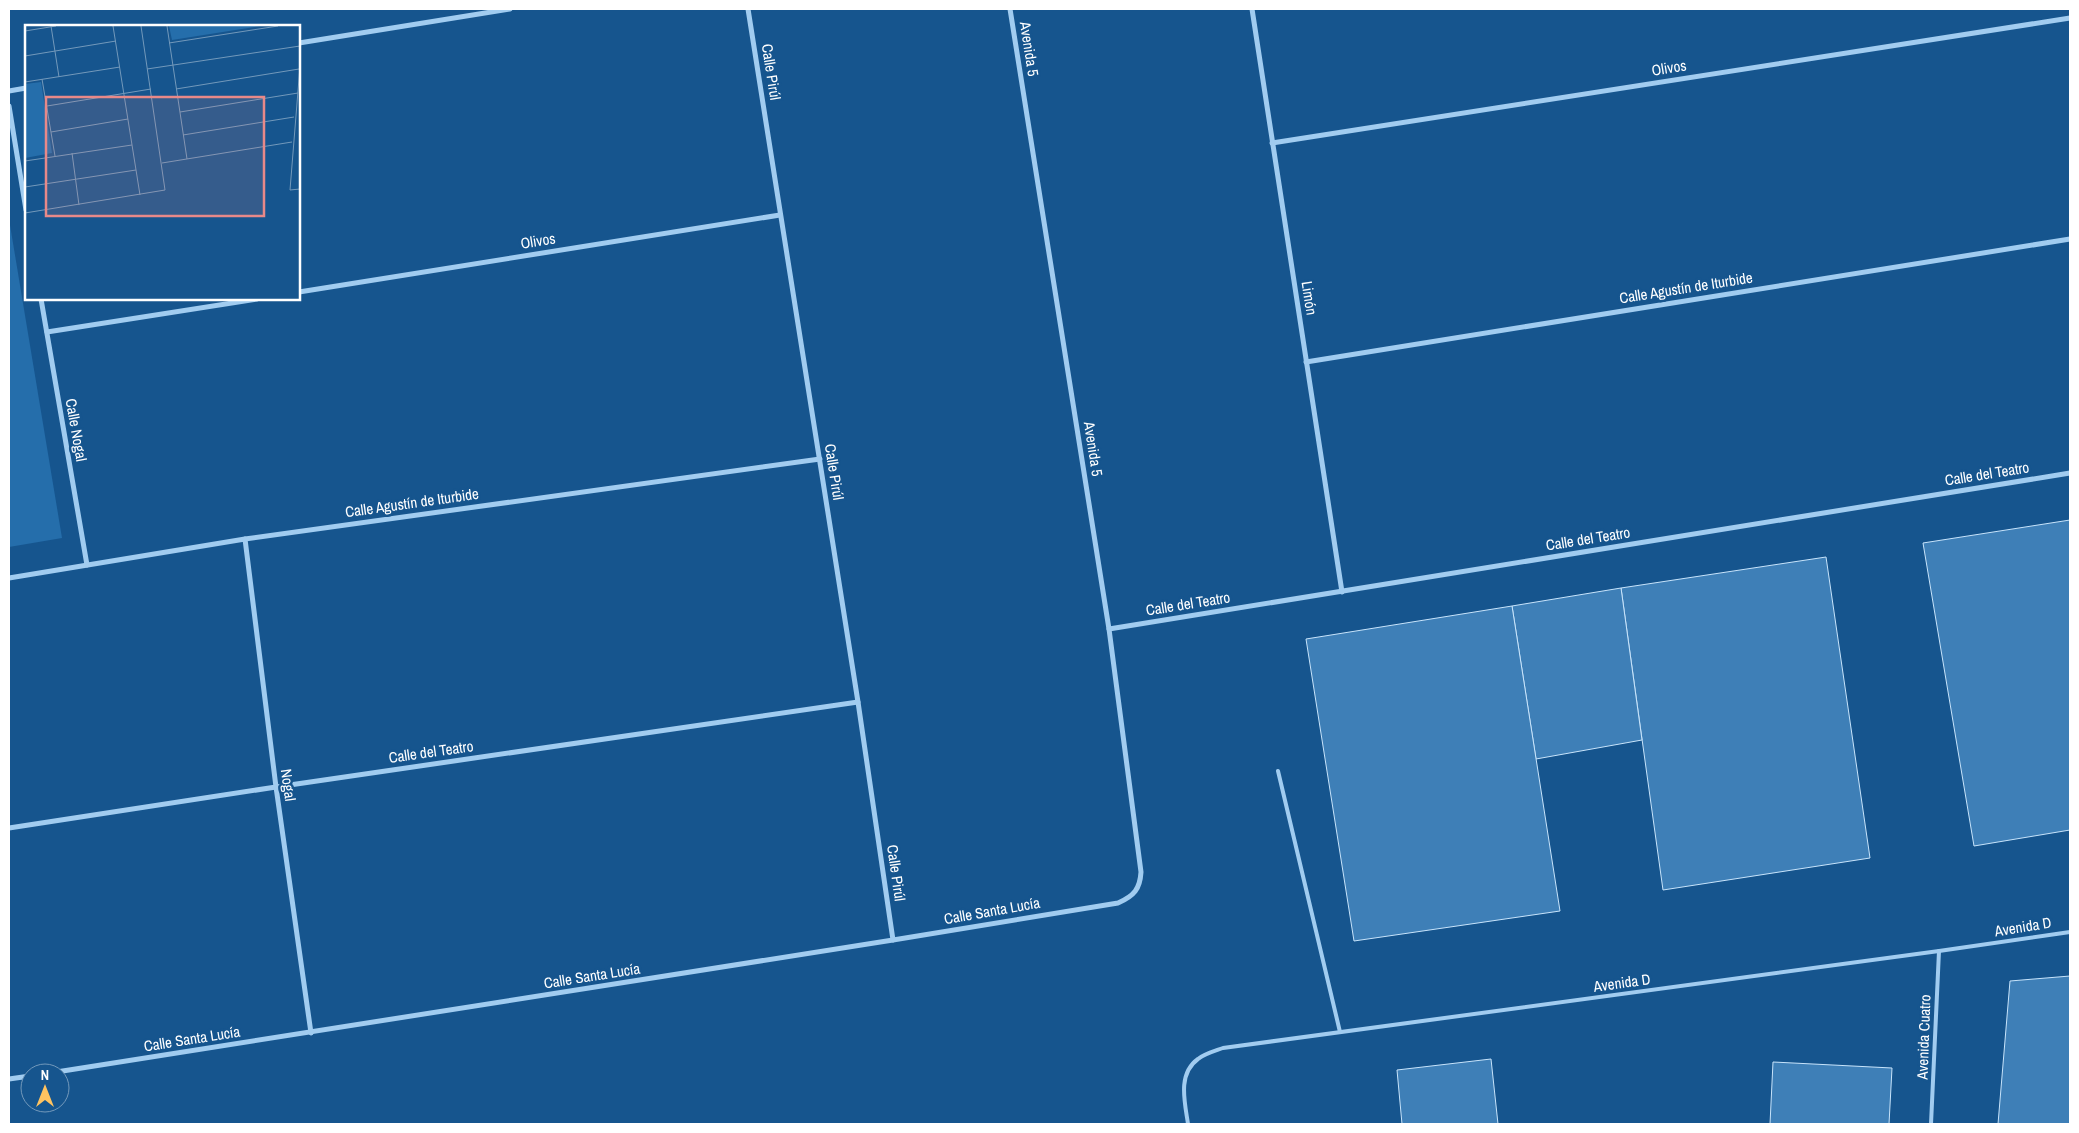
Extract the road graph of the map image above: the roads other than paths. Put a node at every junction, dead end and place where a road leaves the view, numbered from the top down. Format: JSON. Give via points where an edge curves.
{"nodes":[{"id":1,"x":510,"y":9,"type":"edge"},
{"id":2,"x":748,"y":9,"type":"edge"},
{"id":3,"x":1010,"y":9,"type":"edge"},
{"id":4,"x":1252,"y":9,"type":"edge"},
{"id":5,"x":2070,"y":18,"type":"edge"},
{"id":6,"x":300,"y":43,"type":"edge"},
{"id":7,"x":25,"y":88,"type":"edge"},
{"id":8,"x":9,"y":90,"type":"edge"},
{"id":9,"x":9,"y":106,"type":"edge"},
{"id":10,"x":1272,"y":143,"type":"junction"},
{"id":11,"x":25,"y":204,"type":"edge"},
{"id":12,"x":780,"y":215,"type":"junction"},
{"id":13,"x":2070,"y":239,"type":"edge"},
{"id":14,"x":300,"y":292,"type":"edge"},
{"id":15,"x":41,"y":300,"type":"edge"},
{"id":16,"x":250,"y":300,"type":"edge"},
{"id":17,"x":47,"y":332,"type":"junction"},
{"id":18,"x":1306,"y":362,"type":"junction"},
{"id":19,"x":820,"y":459,"type":"junction"},
{"id":20,"x":2070,"y":474,"type":"edge"},
{"id":21,"x":245,"y":539,"type":"junction"},
{"id":22,"x":87,"y":565,"type":"junction"},
{"id":23,"x":9,"y":578,"type":"edge"},
{"id":24,"x":1342,"y":592,"type":"junction"},
{"id":25,"x":1109,"y":629,"type":"junction"},
{"id":26,"x":858,"y":702,"type":"junction"},
{"id":27,"x":1278,"y":771,"type":"dead end"},
{"id":28,"x":276,"y":787,"type":"junction"},
{"id":29,"x":9,"y":828,"type":"edge"},
{"id":30,"x":1136,"y":893,"type":"joint"},
{"id":31,"x":2070,"y":932,"type":"edge"},
{"id":32,"x":893,"y":940,"type":"junction"},
{"id":33,"x":1939,"y":951,"type":"junction"},
{"id":34,"x":1340,"y":1032,"type":"junction"},
{"id":35,"x":310,"y":1033,"type":"junction"},
{"id":36,"x":70,"y":1070,"type":"edge"},
{"id":37,"x":1188,"y":1124,"type":"edge"},
{"id":38,"x":1931,"y":1124,"type":"edge"}],
"edges":[{"from":1,"to":6,"type":"street"},
{"from":2,"to":12,"type":"street","name":"Calle Pirúl"},
{"from":3,"to":25,"type":"street","name":"Avenida 5"},
{"from":4,"to":10,"type":"street","name":"Limón"},
{"from":5,"to":10,"type":"street","name":"Olivos"},
{"from":7,"to":8,"type":"street"},
{"from":9,"to":11,"type":"street"},
{"from":10,"to":18,"type":"street","name":"Limón"},
{"from":12,"to":14,"type":"street","name":"Olivos"},
{"from":12,"to":19,"type":"street","name":"Calle Pirúl"},
{"from":13,"to":18,"type":"street","name":"Calle Agustín de Iturbide"},
{"from":15,"to":17,"type":"street","name":"Calle Nogal"},
{"from":16,"to":17,"type":"street"},
{"from":17,"to":22,"type":"street","name":"Calle Nogal"},
{"from":18,"to":24,"type":"street","name":"Limón"},
{"from":19,"to":21,"type":"street","name":"Calle Agustín de Iturbide"},
{"from":19,"to":26,"type":"street","name":"Calle Pirúl"},
{"from":20,"to":24,"type":"street","name":"Calle del Teatro"},
{"from":21,"to":22,"type":"street","name":"Calle Agustín de Iturbide"},
{"from":21,"to":28,"type":"street","name":"Nogal"},
{"from":22,"to":23,"type":"street","name":"Calle Agustín de Iturbide"},
{"from":24,"to":25,"type":"street","name":"Calle del Teatro"},
{"from":25,"to":30,"type":"street","name":"Avenida 5","via":[[1141,872]]},
{"from":26,"to":28,"type":"street","name":"Calle del Teatro"},
{"from":26,"to":32,"type":"street","name":"Calle Pirúl"},
{"from":27,"to":34,"type":"lane"},
{"from":28,"to":29,"type":"street","name":"Calle del Teatro"},
{"from":28,"to":35,"type":"street","name":"Nogal"},
{"from":30,"to":32,"type":"street","name":"Calle Santa Lucía","via":[[1118,902]]},
{"from":31,"to":33,"type":"lane","name":"Avenida D"},
{"from":32,"to":35,"type":"street","name":"Calle Santa Lucía"},
{"from":33,"to":34,"type":"lane","name":"Avenida D"},
{"from":33,"to":38,"type":"lane","name":"Avenida Cuatro"},
{"from":34,"to":37,"type":"lane","name":"Avenida D","via":[[1223,1048],[1198,1059],[1186,1074],[1184,1094]]},
{"from":35,"to":36,"type":"street","name":"Calle Santa Lucía"}]}
